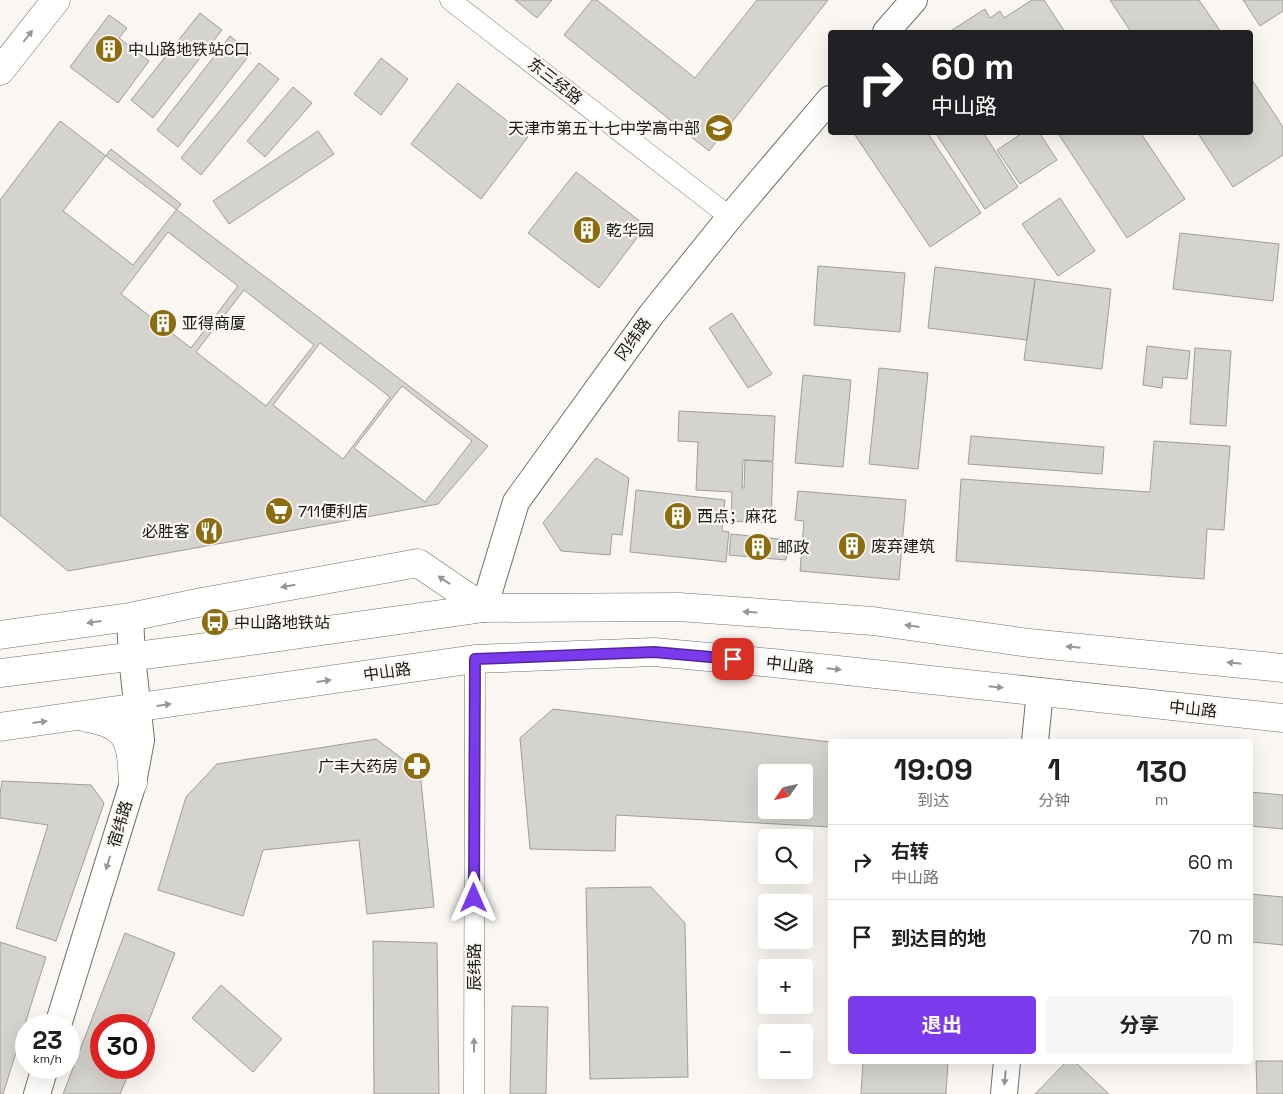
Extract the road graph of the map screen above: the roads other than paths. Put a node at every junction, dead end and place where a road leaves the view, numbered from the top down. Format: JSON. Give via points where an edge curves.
{"nodes":[{"id":1,"x":56,"y":0,"type":"edge"},
{"id":2,"x":450,"y":0,"type":"edge"},
{"id":3,"x":914,"y":0,"type":"edge"},
{"id":4,"x":888,"y":30,"type":"edge"},
{"id":5,"x":0,"y":72,"type":"edge"},
{"id":6,"x":828,"y":101,"type":"edge"},
{"id":7,"x":730,"y":217,"type":"junction"},
{"id":8,"x":484,"y":608,"type":"junction"},
{"id":9,"x":130,"y":618,"type":"junction"},
{"id":10,"x":0,"y":635,"type":"edge"},
{"id":11,"x":132,"y":657,"type":"junction"},
{"id":12,"x":475,"y":659,"type":"junction"},
{"id":13,"x":1283,"y":668,"type":"edge"},
{"id":14,"x":0,"y":673,"type":"edge"},
{"id":15,"x":1040,"y":692,"type":"junction"},
{"id":16,"x":137,"y":709,"type":"junction"},
{"id":17,"x":81,"y":717,"type":"junction"},
{"id":18,"x":1283,"y":718,"type":"edge"},
{"id":19,"x":0,"y":727,"type":"edge"},
{"id":20,"x":1035,"y":739,"type":"edge"},
{"id":21,"x":132,"y":784,"type":"junction"},
{"id":22,"x":61,"y":1014,"type":"edge"},
{"id":23,"x":1007,"y":1064,"type":"edge"},
{"id":24,"x":42,"y":1079,"type":"edge"},
{"id":25,"x":37,"y":1094,"type":"edge"},
{"id":26,"x":474,"y":1094,"type":"edge"},
{"id":27,"x":1004,"y":1094,"type":"edge"}],
"edges":[{"from":5,"to":1,"type":"main road","one_way":true},
{"from":2,"to":7,"type":"street","name":"东三经路"},
{"from":3,"to":4,"type":"street"},
{"from":6,"to":7,"type":"street","name":"冈纬路"},
{"from":7,"to":8,"type":"street","name":"冈纬路","via":[[651,315],[516,502]]},
{"from":8,"to":9,"type":"main road","one_way":true,"via":[[418,563]]},
{"from":8,"to":11,"type":"main road"},
{"from":13,"to":8,"type":"main road","one_way":true,"via":[[1029,643],[873,621],[801,615],[680,607]]},
{"from":9,"to":10,"type":"main road","one_way":true},
{"from":9,"to":11,"type":"street","name":"宿纬路"},
{"from":11,"to":14,"type":"main road"},
{"from":11,"to":16,"type":"street","name":"宿纬路"},
{"from":12,"to":15,"type":"main road","name":"中山路","one_way":true,"via":[[654,652]]},
{"from":16,"to":12,"type":"main road","name":"中山路","one_way":true},
{"from":26,"to":12,"type":"street","name":"辰纬路","one_way":true},
{"from":15,"to":18,"type":"main road","name":"中山路"},
{"from":15,"to":20,"type":"street"},
{"from":16,"to":17,"type":"main road","name":"中山路"},
{"from":16,"to":21,"type":"street","name":"宿纬路","via":[[141,740]]},
{"from":19,"to":17,"type":"main road","name":"中山路","one_way":true},
{"from":17,"to":21,"type":"main road","via":[[109,723],[123,733],[130,756]]},
{"from":21,"to":22,"type":"street","name":"宿纬路","one_way":true},
{"from":23,"to":27,"type":"street","one_way":true},
{"from":24,"to":25,"type":"street"}]}
